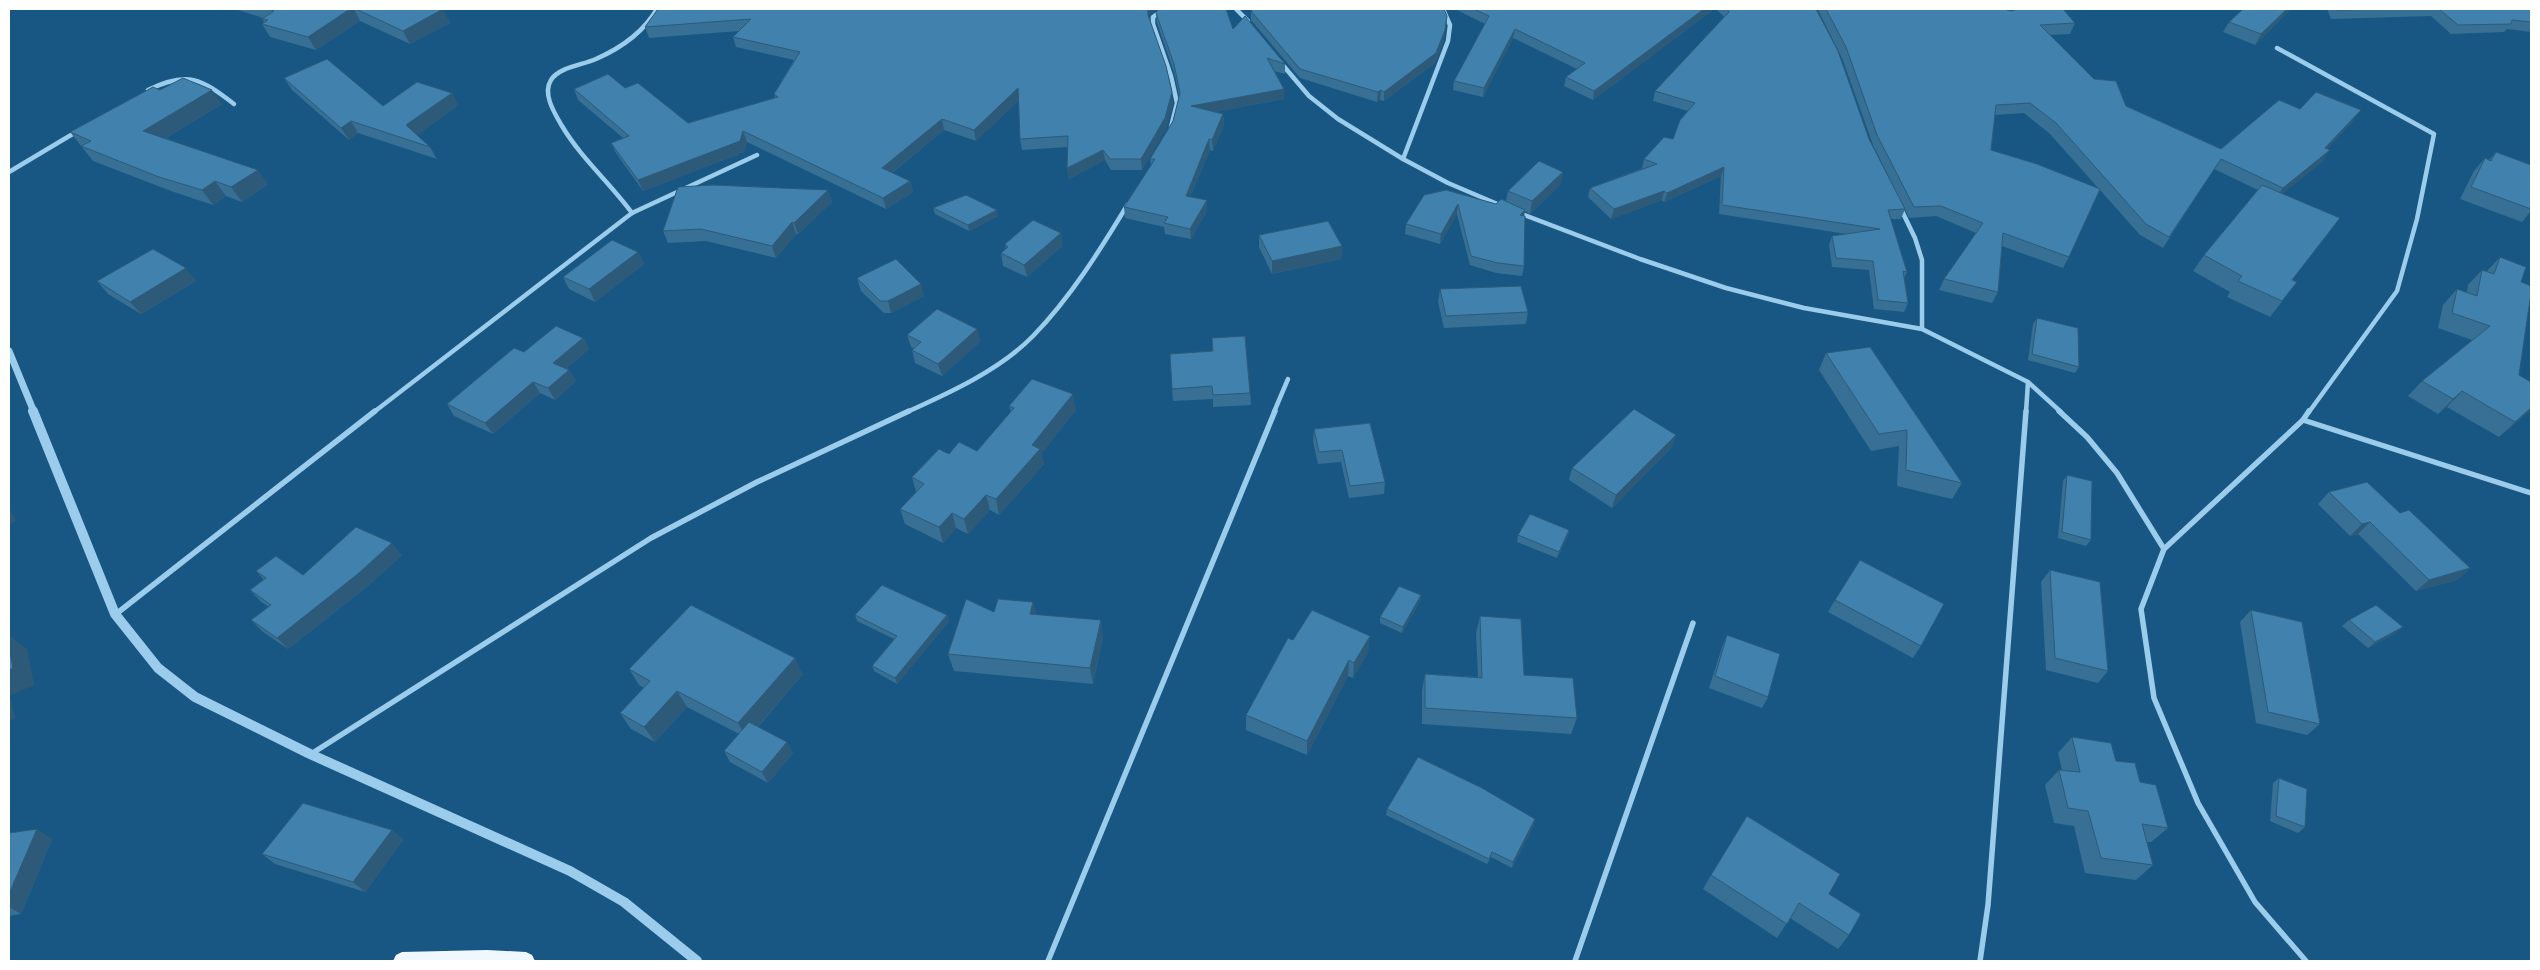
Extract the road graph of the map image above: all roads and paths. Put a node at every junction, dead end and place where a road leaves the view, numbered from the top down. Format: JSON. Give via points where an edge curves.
{"nodes":[{"id":1,"x":658,"y":9,"type":"edge"},
{"id":2,"x":1236,"y":9,"type":"edge"},
{"id":3,"x":1443,"y":9,"type":"edge"},
{"id":4,"x":1165,"y":11,"type":"edge"},
{"id":5,"x":1255,"y":29,"type":"edge"},
{"id":6,"x":2277,"y":48,"type":"dead end"},
{"id":7,"x":1278,"y":59,"type":"edge"},
{"id":8,"x":144,"y":93,"type":"edge"},
{"id":9,"x":234,"y":104,"type":"dead end"},
{"id":10,"x":85,"y":127,"type":"edge"},
{"id":11,"x":1170,"y":130,"type":"edge"},
{"id":12,"x":757,"y":155,"type":"dead end"},
{"id":13,"x":1403,"y":159,"type":"junction"},
{"id":14,"x":9,"y":172,"type":"edge"},
{"id":15,"x":1133,"y":196,"type":"edge"},
{"id":16,"x":1898,"y":203,"type":"edge"},
{"id":17,"x":1507,"y":208,"type":"edge"},
{"id":18,"x":1515,"y":212,"type":"edge"},
{"id":19,"x":632,"y":213,"type":"junction"},
{"id":20,"x":1922,"y":329,"type":"junction"},
{"id":21,"x":9,"y":351,"type":"edge"},
{"id":22,"x":1288,"y":379,"type":"dead end"},
{"id":23,"x":2028,"y":382,"type":"junction"},
{"id":24,"x":2303,"y":420,"type":"junction"},
{"id":25,"x":2531,"y":493,"type":"edge"},
{"id":26,"x":2164,"y":549,"type":"junction"},
{"id":27,"x":115,"y":614,"type":"junction"},
{"id":28,"x":1693,"y":623,"type":"dead end"},
{"id":29,"x":310,"y":754,"type":"junction"},
{"id":30,"x":402,"y":961,"type":"edge"},
{"id":31,"x":526,"y":961,"type":"edge"},
{"id":32,"x":697,"y":961,"type":"edge"},
{"id":33,"x":1048,"y":961,"type":"edge"},
{"id":34,"x":1575,"y":961,"type":"edge"},
{"id":35,"x":1980,"y":961,"type":"edge"},
{"id":36,"x":2306,"y":961,"type":"edge"}],
"edges":[{"from":1,"to":19,"type":"street","via":[[639,33],[604,56],[559,73],[551,80],[548,91],[554,113],[568,135]]},
{"from":2,"to":5,"type":"street"},
{"from":3,"to":13,"type":"street","via":[[1450,25],[1448,41]]},
{"from":4,"to":11,"type":"street","via":[[1153,17],[1153,24],[1177,103]]},
{"from":6,"to":24,"type":"street","via":[[2434,134],[2417,219],[2397,291]]},
{"from":7,"to":13,"type":"street","via":[[1309,96],[1338,120]]},
{"from":8,"to":9,"type":"street","via":[[172,79],[189,77],[202,79]]},
{"from":10,"to":14,"type":"street"},
{"from":12,"to":19,"type":"street"},
{"from":13,"to":17,"type":"street","via":[[1448,183]]},
{"from":15,"to":29,"type":"street","via":[[1088,271],[1032,337],[986,372],[944,395],[757,482],[650,538]]},
{"from":16,"to":20,"type":"street","via":[[1916,238],[1922,260]]},
{"from":18,"to":20,"type":"street","via":[[1640,260],[1726,288],[1804,308]]},
{"from":19,"to":27,"type":"street"},
{"from":20,"to":23,"type":"street"},
{"from":21,"to":27,"type":"street"},
{"from":22,"to":33,"type":"street"},
{"from":23,"to":26,"type":"street","via":[[2087,437],[2117,473]]},
{"from":23,"to":35,"type":"street","via":[[1988,905]]},
{"from":24,"to":25,"type":"street"},
{"from":24,"to":26,"type":"street"},
{"from":26,"to":36,"type":"street","via":[[2141,609],[2154,698],[2198,803],[2255,902]]},
{"from":27,"to":29,"type":"street","via":[[158,668],[195,697]]},
{"from":28,"to":34,"type":"street"},
{"from":29,"to":32,"type":"street","via":[[570,871],[624,902]]},
{"from":30,"to":31,"type":"highway"}]}
